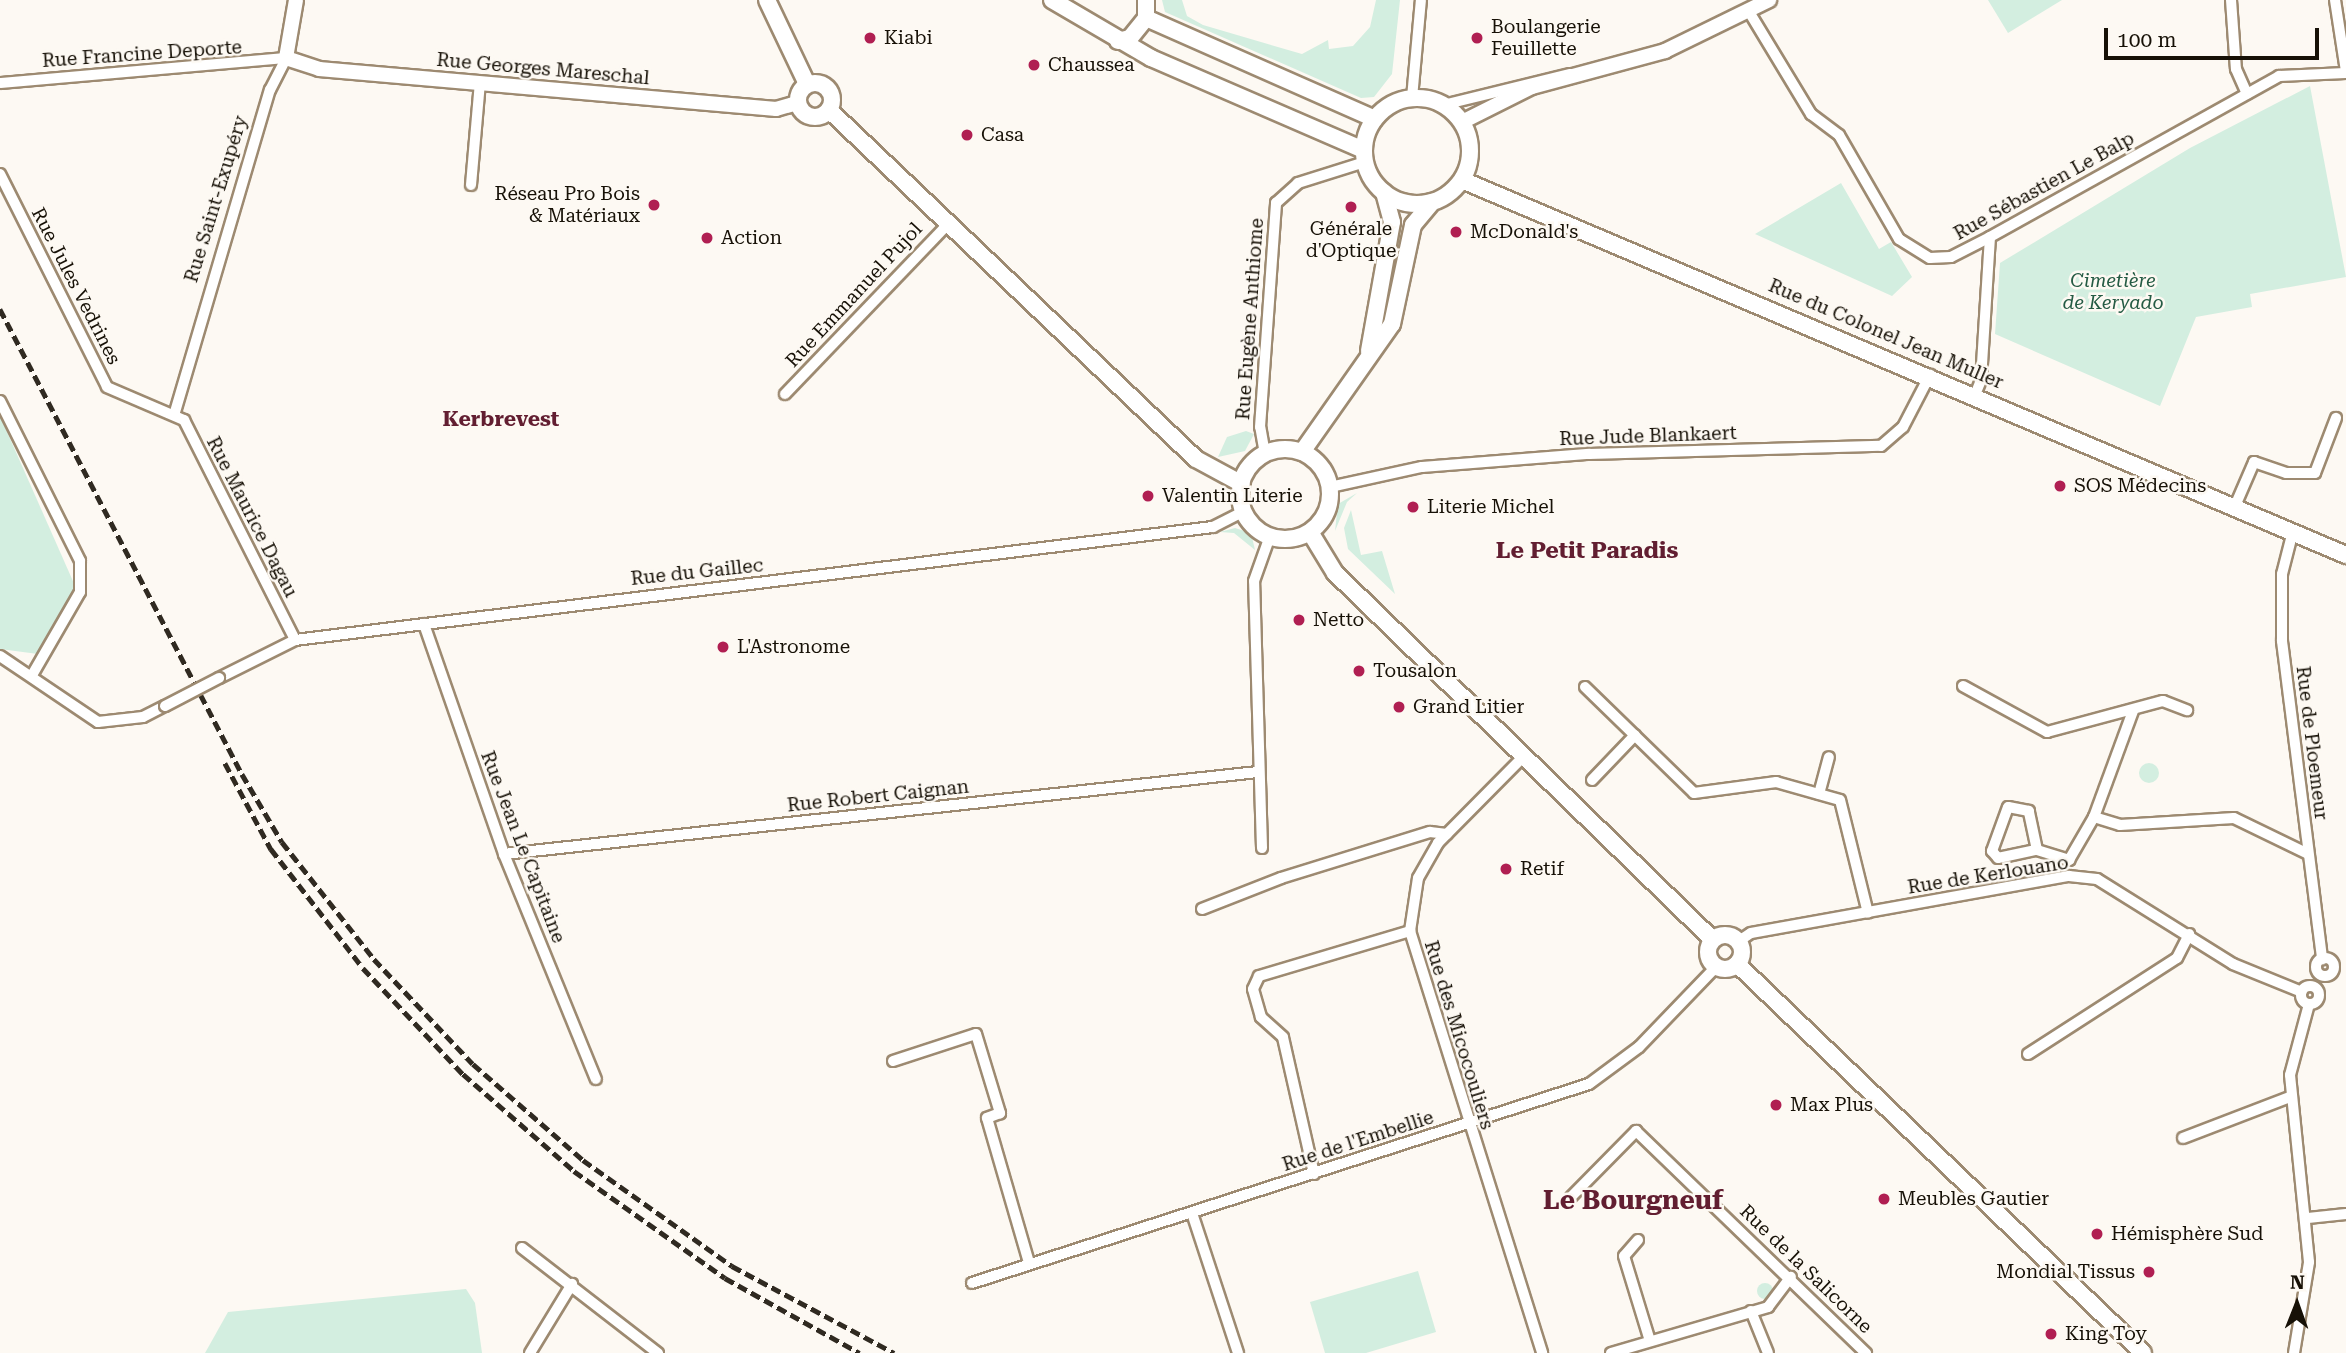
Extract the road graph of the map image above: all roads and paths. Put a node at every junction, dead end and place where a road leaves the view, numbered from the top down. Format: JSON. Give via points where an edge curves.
{"nodes":[{"id":1,"x":296,"y":0,"type":"edge"},
{"id":2,"x":767,"y":0,"type":"edge"},
{"id":3,"x":1052,"y":0,"type":"edge"},
{"id":4,"x":1146,"y":0,"type":"edge"},
{"id":5,"x":1421,"y":0,"type":"edge"},
{"id":6,"x":1769,"y":0,"type":"edge"},
{"id":7,"x":2231,"y":0,"type":"edge"},
{"id":8,"x":2335,"y":0,"type":"edge"},
{"id":9,"x":1748,"y":10,"type":"junction"},
{"id":10,"x":1146,"y":18,"type":"junction"},
{"id":11,"x":2342,"y":24,"type":"edge"},
{"id":12,"x":1118,"y":41,"type":"junction"},
{"id":13,"x":286,"y":58,"type":"junction"},
{"id":14,"x":2346,"y":72,"type":"edge"},
{"id":15,"x":1576,"y":75,"type":"junction"},
{"id":16,"x":480,"y":82,"type":"junction"},
{"id":17,"x":0,"y":83,"type":"edge"},
{"id":18,"x":807,"y":83,"type":"junction"},
{"id":19,"x":2247,"y":94,"type":"junction"},
{"id":20,"x":1412,"y":98,"type":"junction"},
{"id":21,"x":797,"y":103,"type":"junction"},
{"id":22,"x":1443,"y":105,"type":"junction"},
{"id":23,"x":829,"y":110,"type":"junction"},
{"id":24,"x":1375,"y":119,"type":"junction"},
{"id":25,"x":1462,"y":122,"type":"junction"},
{"id":26,"x":1365,"y":156,"type":"junction"},
{"id":27,"x":0,"y":174,"type":"edge"},
{"id":28,"x":1462,"y":180,"type":"junction"},
{"id":29,"x":471,"y":185,"type":"dead end"},
{"id":30,"x":1384,"y":192,"type":"junction"},
{"id":31,"x":1432,"y":202,"type":"junction"},
{"id":32,"x":950,"y":222,"type":"junction"},
{"id":33,"x":1990,"y":237,"type":"junction"},
{"id":34,"x":1365,"y":363,"type":"junction"},
{"id":35,"x":1930,"y":375,"type":"junction"},
{"id":36,"x":785,"y":394,"type":"dead end"},
{"id":37,"x":1975,"y":395,"type":"junction"},
{"id":38,"x":0,"y":401,"type":"edge"},
{"id":39,"x":175,"y":412,"type":"junction"},
{"id":40,"x":2336,"y":418,"type":"dead end"},
{"id":41,"x":1302,"y":452,"type":"junction"},
{"id":42,"x":1265,"y":454,"type":"junction"},
{"id":43,"x":1241,"y":484,"type":"junction"},
{"id":44,"x":1330,"y":486,"type":"junction"},
{"id":45,"x":2235,"y":506,"type":"junction"},
{"id":46,"x":1244,"y":511,"type":"junction"},
{"id":47,"x":2293,"y":531,"type":"junction"},
{"id":48,"x":1310,"y":532,"type":"junction"},
{"id":49,"x":1270,"y":536,"type":"junction"},
{"id":50,"x":2346,"y":555,"type":"edge"},
{"id":51,"x":424,"y":624,"type":"junction"},
{"id":52,"x":295,"y":640,"type":"junction"},
{"id":53,"x":0,"y":656,"type":"edge"},
{"id":54,"x":32,"y":675,"type":"junction"},
{"id":55,"x":1963,"y":686,"type":"dead end"},
{"id":56,"x":1586,"y":687,"type":"dead end"},
{"id":57,"x":2187,"y":710,"type":"dead end"},
{"id":58,"x":2133,"y":711,"type":"junction"},
{"id":59,"x":1635,"y":735,"type":"junction"},
{"id":60,"x":1523,"y":757,"type":"junction"},
{"id":61,"x":1829,"y":757,"type":"dead end"},
{"id":62,"x":1256,"y":772,"type":"junction"},
{"id":63,"x":1592,"y":780,"type":"dead end"},
{"id":64,"x":1819,"y":794,"type":"junction"},
{"id":65,"x":2094,"y":817,"type":"junction"},
{"id":66,"x":1447,"y":834,"type":"junction"},
{"id":67,"x":1262,"y":848,"type":"dead end"},
{"id":68,"x":2037,"y":849,"type":"junction"},
{"id":69,"x":2308,"y":853,"type":"junction"},
{"id":70,"x":504,"y":854,"type":"junction"},
{"id":71,"x":2069,"y":860,"type":"junction"},
{"id":72,"x":2069,"y":876,"type":"junction"},
{"id":73,"x":1202,"y":909,"type":"dead end"},
{"id":74,"x":1868,"y":912,"type":"junction"},
{"id":75,"x":1410,"y":931,"type":"junction"},
{"id":76,"x":2189,"y":934,"type":"junction"},
{"id":77,"x":1712,"y":939,"type":"junction"},
{"id":78,"x":1739,"y":941,"type":"junction"},
{"id":79,"x":2346,"y":961,"type":"edge"},
{"id":80,"x":2319,"y":962,"type":"junction"},
{"id":81,"x":1737,"y":964,"type":"junction"},
{"id":82,"x":1717,"y":967,"type":"junction"},
{"id":83,"x":2332,"y":969,"type":"junction"},
{"id":84,"x":2302,"y":991,"type":"junction"},
{"id":85,"x":2314,"y":1001,"type":"junction"},
{"id":86,"x":2028,"y":1054,"type":"dead end"},
{"id":87,"x":893,"y":1062,"type":"dead end"},
{"id":88,"x":596,"y":1079,"type":"dead end"},
{"id":89,"x":2290,"y":1097,"type":"junction"},
{"id":90,"x":1468,"y":1124,"type":"junction"},
{"id":91,"x":2183,"y":1138,"type":"dead end"},
{"id":92,"x":1314,"y":1174,"type":"junction"},
{"id":93,"x":1572,"y":1197,"type":"dead end"},
{"id":94,"x":1192,"y":1213,"type":"junction"},
{"id":95,"x":2346,"y":1214,"type":"edge"},
{"id":96,"x":2308,"y":1218,"type":"junction"},
{"id":97,"x":1638,"y":1240,"type":"dead end"},
{"id":98,"x":522,"y":1248,"type":"dead end"},
{"id":99,"x":1030,"y":1263,"type":"junction"},
{"id":100,"x":1791,"y":1277,"type":"junction"},
{"id":101,"x":972,"y":1283,"type":"dead end"},
{"id":102,"x":572,"y":1284,"type":"junction"},
{"id":103,"x":1751,"y":1311,"type":"junction"},
{"id":104,"x":1650,"y":1341,"type":"junction"},
{"id":105,"x":530,"y":1353,"type":"edge"},
{"id":106,"x":658,"y":1353,"type":"edge"},
{"id":107,"x":1238,"y":1353,"type":"edge"},
{"id":108,"x":1542,"y":1353,"type":"edge"},
{"id":109,"x":1611,"y":1353,"type":"edge"},
{"id":110,"x":1768,"y":1353,"type":"edge"},
{"id":111,"x":1866,"y":1353,"type":"edge"},
{"id":112,"x":2143,"y":1353,"type":"edge"},
{"id":113,"x":2294,"y":1353,"type":"edge"}],
"edges":[{"from":1,"to":13,"type":"street","name":"Rue Saint-Exupéry"},
{"from":2,"to":18,"type":"main road"},
{"from":3,"to":12,"type":"main road"},
{"from":4,"to":10,"type":"main road"},
{"from":5,"to":20,"type":"street"},
{"from":6,"to":9,"type":"street"},
{"from":7,"to":19,"type":"street","via":[[2236,69]]},
{"from":8,"to":11,"type":"street"},
{"from":9,"to":15,"type":"street","via":[[1665,51]]},
{"from":9,"to":33,"type":"street","name":"Rue Sébastien Le Balp","via":[[1811,114],[1839,135],[1899,239],[1930,258],[1951,257]]},
{"from":10,"to":12,"type":"main road","via":[[1130,38]]},
{"from":10,"to":24,"type":"main road"},
{"from":11,"to":14,"type":"street"},
{"from":12,"to":26,"type":"main road"},
{"from":13,"to":16,"type":"street","name":"Rue Georges Mareschal","via":[[319,69]]},
{"from":13,"to":17,"type":"street","name":"Rue Francine Deporte"},
{"from":13,"to":39,"type":"street","name":"Rue Saint-Exupéry","via":[[266,103]]},
{"from":14,"to":19,"type":"street","name":"Rue Sébastien Le Balp","via":[[2279,76]]},
{"from":15,"to":22,"type":"street","via":[[1557,72]]},
{"from":15,"to":25,"type":"street","via":[[1493,102]]},
{"from":16,"to":21,"type":"street","name":"Rue Georges Mareschal","via":[[776,109]]},
{"from":16,"to":29,"type":"street"},
{"from":18,"to":21,"type":"main road"},
{"from":18,"to":23,"type":"main road","via":[[828,89]]},
{"from":19,"to":33,"type":"street","name":"Rue Sébastien Le Balp"},
{"from":20,"to":22,"type":"main road"},
{"from":20,"to":24,"type":"main road"},
{"from":21,"to":23,"type":"main road","via":[[808,116]]},
{"from":22,"to":25,"type":"main road"},
{"from":23,"to":32,"type":"main road"},
{"from":24,"to":26,"type":"main road"},
{"from":25,"to":28,"type":"main road","via":[[1470,151]]},
{"from":26,"to":30,"type":"main road"},
{"from":26,"to":42,"type":"street","name":"Rue Eugène Anthiome","via":[[1298,183],[1276,203],[1260,427]]},
{"from":27,"to":39,"type":"street","name":"Rue Jules Vedrines","via":[[107,387]]},
{"from":28,"to":31,"type":"main road"},
{"from":28,"to":35,"type":"main road","name":"Rue du Colonel Jean Muller"},
{"from":30,"to":31,"type":"main road","via":[[1407,203]]},
{"from":30,"to":34,"type":"main road","via":[[1392,222]]},
{"from":31,"to":34,"type":"main road","via":[[1413,225],[1392,324]]},
{"from":32,"to":36,"type":"street","name":"Rue Emmanuel Pujol"},
{"from":32,"to":43,"type":"main road","via":[[1196,459]]},
{"from":33,"to":37,"type":"street","via":[[1981,380]]},
{"from":34,"to":41,"type":"main road"},
{"from":35,"to":37,"type":"main road","name":"Rue du Colonel Jean Muller"},
{"from":35,"to":44,"type":"street","name":"Rue Jude Blankaert","via":[[1903,427],[1881,446],[1579,455],[1422,467]]},
{"from":37,"to":45,"type":"main road","name":"Rue du Colonel Jean Muller"},
{"from":38,"to":54,"type":"street","via":[[80,561],[80,592]]},
{"from":39,"to":52,"type":"street","name":"Rue Maurice Dagau"},
{"from":40,"to":45,"type":"street","via":[[2315,473],[2286,473],[2254,462]]},
{"from":41,"to":42,"type":"main road"},
{"from":41,"to":44,"type":"main road","via":[[1320,466]]},
{"from":42,"to":43,"type":"main road"},
{"from":43,"to":46,"type":"main road"},
{"from":44,"to":48,"type":"main road","via":[[1327,512]]},
{"from":45,"to":47,"type":"main road","name":"Rue du Colonel Jean Muller"},
{"from":46,"to":49,"type":"main road"},
{"from":46,"to":51,"type":"street","name":"Rue du Gaillec","via":[[1213,527]]},
{"from":47,"to":50,"type":"main road","name":"Rue du Colonel Jean Muller"},
{"from":47,"to":69,"type":"street","name":"Rue de Ploemeur","via":[[2282,574],[2281,630]]},
{"from":48,"to":49,"type":"main road"},
{"from":48,"to":60,"type":"main road","via":[[1335,573]]},
{"from":49,"to":62,"type":"street","via":[[1254,581]]},
{"from":51,"to":52,"type":"street","name":"Rue du Gaillec"},
{"from":51,"to":70,"type":"street","name":"Rue Jean Le Capitaine"},
{"from":52,"to":54,"type":"street","name":"Rue du Gaillec","bridge":true,"via":[[143,717],[98,722]]},
{"from":53,"to":54,"type":"street","name":"Rue du Gaillec"},
{"from":55,"to":58,"type":"street","via":[[2047,732]]},
{"from":56,"to":59,"type":"street"},
{"from":57,"to":58,"type":"street","via":[[2163,701]]},
{"from":58,"to":65,"type":"street"},
{"from":59,"to":63,"type":"street"},
{"from":59,"to":64,"type":"street","via":[[1694,793],[1776,782]]},
{"from":60,"to":66,"type":"street","name":"Rue des Micocouliers"},
{"from":60,"to":77,"type":"main road"},
{"from":61,"to":64,"type":"street"},
{"from":62,"to":67,"type":"street"},
{"from":62,"to":70,"type":"street","name":"Rue Robert Caignan"},
{"from":64,"to":74,"type":"street","via":[[1840,800]]},
{"from":65,"to":69,"type":"street","via":[[2120,825],[2234,818]]},
{"from":65,"to":71,"type":"street"},
{"from":66,"to":73,"type":"street","via":[[1430,832],[1343,858]]},
{"from":66,"to":75,"type":"street","name":"Rue des Micocouliers","via":[[1418,878]]},
{"from":68,"to":68,"type":"street","via":[[2029,811],[2008,807],[1992,851],[1998,858]]},
{"from":68,"to":71,"type":"street"},
{"from":69,"to":80,"type":"street","name":"Rue de Ploemeur"},
{"from":70,"to":88,"type":"street","name":"Rue Jean Le Capitaine"},
{"from":71,"to":72,"type":"street"},
{"from":72,"to":74,"type":"street","name":"Rue de Kerlouano"},
{"from":72,"to":76,"type":"street","name":"Rue de Kerlouano","via":[[2097,879],[2124,891]]},
{"from":74,"to":78,"type":"street","name":"Rue de Kerlouano","via":[[1751,933]]},
{"from":75,"to":90,"type":"street","name":"Rue des Micocouliers"},
{"from":75,"to":92,"type":"street","via":[[1259,976],[1253,989],[1261,1017],[1283,1037]]},
{"from":76,"to":84,"type":"street","name":"Rue de Kerlouano","via":[[2233,964]]},
{"from":76,"to":86,"type":"street","via":[[2177,958]]},
{"from":77,"to":78,"type":"main road","via":[[1730,934]]},
{"from":77,"to":82,"type":"main road","via":[[1707,954]]},
{"from":78,"to":81,"type":"main road"},
{"from":79,"to":83,"type":"street"},
{"from":80,"to":83,"type":"street"},
{"from":80,"to":84,"type":"street"},
{"from":81,"to":82,"type":"main road"},
{"from":81,"to":112,"type":"main road"},
{"from":82,"to":90,"type":"street","name":"Rue de l'Embellie","via":[[1639,1047],[1589,1084]]},
{"from":83,"to":85,"type":"street"},
{"from":84,"to":85,"type":"street"},
{"from":85,"to":89,"type":"street"},
{"from":87,"to":99,"type":"street","via":[[976,1034],[1000,1114],[987,1118]]},
{"from":89,"to":91,"type":"street"},
{"from":89,"to":96,"type":"street"},
{"from":90,"to":92,"type":"street","name":"Rue de l'Embellie"},
{"from":90,"to":108,"type":"street","name":"Rue des Micocouliers"},
{"from":92,"to":94,"type":"street","name":"Rue de l'Embellie"},
{"from":93,"to":100,"type":"street","name":"Rue de la Salicorne","via":[[1636,1131]]},
{"from":94,"to":99,"type":"street","name":"Rue de l'Embellie"},
{"from":94,"to":107,"type":"street"},
{"from":95,"to":96,"type":"street"},
{"from":96,"to":113,"type":"street","via":[[2307,1294]]},
{"from":97,"to":104,"type":"street","via":[[1624,1256]]},
{"from":98,"to":102,"type":"street"},
{"from":99,"to":101,"type":"street","name":"Rue de l'Embellie"},
{"from":100,"to":103,"type":"street","via":[[1768,1307]]},
{"from":100,"to":111,"type":"street","name":"Rue de la Salicorne"},
{"from":102,"to":105,"type":"street"},
{"from":102,"to":106,"type":"street"},
{"from":103,"to":104,"type":"street"},
{"from":103,"to":110,"type":"street"},
{"from":104,"to":109,"type":"street"}]}
